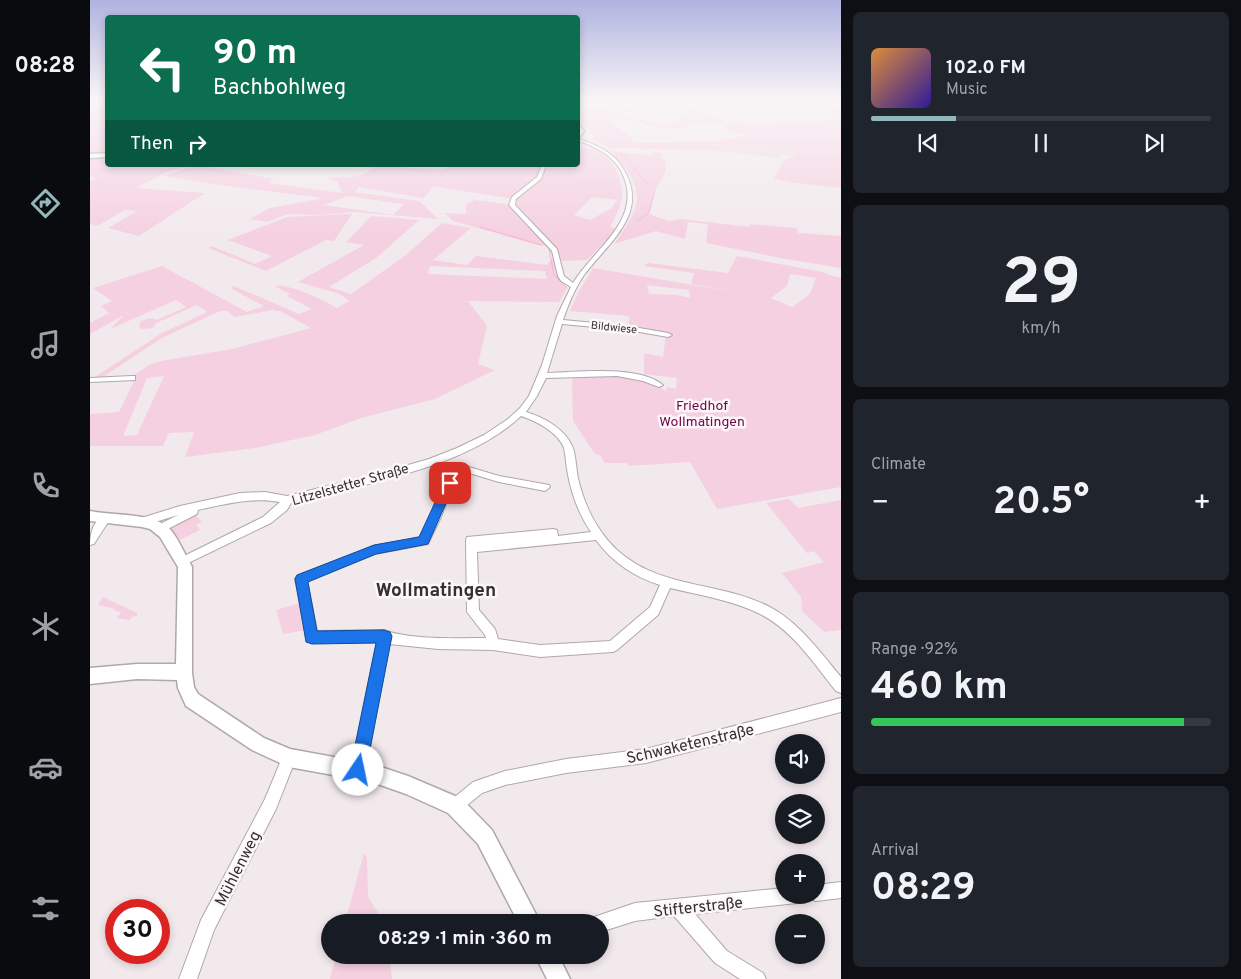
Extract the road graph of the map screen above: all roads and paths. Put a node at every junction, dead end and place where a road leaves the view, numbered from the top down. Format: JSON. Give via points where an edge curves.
{"nodes":[{"id":1,"x":580,"y":147,"type":"edge"},
{"id":2,"x":598,"y":147,"type":"edge"},
{"id":3,"x":602,"y":149,"type":"junction"},
{"id":4,"x":105,"y":155,"type":"edge"},
{"id":5,"x":90,"y":156,"type":"edge"},
{"id":6,"x":543,"y":167,"type":"edge"},
{"id":7,"x":574,"y":286,"type":"junction"},
{"id":8,"x":560,"y":322,"type":"junction"},
{"id":9,"x":668,"y":335,"type":"dead end"},
{"id":10,"x":543,"y":376,"type":"junction"},
{"id":11,"x":132,"y":378,"type":"dead end"},
{"id":12,"x":90,"y":380,"type":"edge"},
{"id":13,"x":659,"y":385,"type":"dead end"},
{"id":14,"x":521,"y":413,"type":"junction"},
{"id":15,"x":448,"y":455,"type":"junction"},
{"id":16,"x":456,"y":466,"type":"junction"},
{"id":17,"x":545,"y":487,"type":"dead end"},
{"id":18,"x":287,"y":500,"type":"junction"},
{"id":19,"x":196,"y":507,"type":"junction"},
{"id":20,"x":90,"y":516,"type":"edge"},
{"id":21,"x":106,"y":519,"type":"junction"},
{"id":22,"x":142,"y":522,"type":"junction"},
{"id":23,"x":158,"y":528,"type":"junction"},
{"id":24,"x":597,"y":536,"type":"junction"},
{"id":25,"x":90,"y":542,"type":"edge"},
{"id":26,"x":182,"y":562,"type":"junction"},
{"id":27,"x":666,"y":583,"type":"junction"},
{"id":28,"x":384,"y":636,"type":"junction"},
{"id":29,"x":493,"y":644,"type":"junction"},
{"id":30,"x":184,"y":673,"type":"junction"},
{"id":31,"x":90,"y":676,"type":"edge"},
{"id":32,"x":841,"y":687,"type":"edge"},
{"id":33,"x":841,"y":705,"type":"edge"},
{"id":34,"x":288,"y":758,"type":"junction"},
{"id":35,"x":358,"y":770,"type":"junction"},
{"id":36,"x":455,"y":806,"type":"junction"},
{"id":37,"x":841,"y":890,"type":"edge"},
{"id":38,"x":825,"y":892,"type":"edge"},
{"id":39,"x":775,"y":897,"type":"edge"},
{"id":40,"x":678,"y":908,"type":"junction"},
{"id":41,"x":525,"y":914,"type":"edge"},
{"id":42,"x":609,"y":919,"type":"edge"},
{"id":43,"x":551,"y":964,"type":"edge"},
{"id":44,"x":188,"y":979,"type":"edge"},
{"id":45,"x":559,"y":979,"type":"edge"},
{"id":46,"x":757,"y":979,"type":"edge"}],
"edges":[{"from":1,"to":3,"type":"street"},
{"from":2,"to":3,"type":"street","name":"Litzelstetter Straße"},
{"from":3,"to":7,"type":"street","name":"Litzelstetter Straße","via":[[624,171],[632,201],[622,227]]},
{"from":4,"to":5,"type":"main road"},
{"from":6,"to":7,"type":"street","via":[[539,178],[514,198],[512,205],[555,250],[560,276],[566,284]]},
{"from":7,"to":8,"type":"street","name":"Litzelstetter Straße"},
{"from":8,"to":9,"type":"street","name":"Bildwiese"},
{"from":8,"to":10,"type":"street","name":"Litzelstetter Straße"},
{"from":10,"to":13,"type":"street","via":[[607,374],[634,377]]},
{"from":10,"to":14,"type":"street","name":"Litzelstetter Straße"},
{"from":11,"to":12,"type":"street"},
{"from":14,"to":15,"type":"street","name":"Litzelstetter Straße","via":[[493,434]]},
{"from":14,"to":24,"type":"street","via":[[545,422],[568,447],[578,496]]},
{"from":15,"to":16,"type":"street"},
{"from":15,"to":18,"type":"street","name":"Litzelstetter Straße"},
{"from":16,"to":17,"type":"street"},
{"from":16,"to":28,"type":"street","via":[[424,541],[374,550],[301,579],[312,638]]},
{"from":18,"to":19,"type":"street","via":[[256,495]]},
{"from":18,"to":26,"type":"street","name":"Litzelstetter Straße","via":[[267,520]]},
{"from":19,"to":22,"type":"street"},
{"from":19,"to":23,"type":"street"},
{"from":20,"to":21,"type":"main road"},
{"from":21,"to":22,"type":"main road"},
{"from":21,"to":25,"type":"street"},
{"from":22,"to":23,"type":"main road"},
{"from":23,"to":26,"type":"main road","via":[[165,533]]},
{"from":24,"to":27,"type":"street","via":[[632,568]]},
{"from":24,"to":29,"type":"street","via":[[472,548],[473,612],[491,633]]},
{"from":26,"to":30,"type":"main road","via":[[185,567]]},
{"from":27,"to":29,"type":"street","via":[[654,611],[613,646],[540,651]]},
{"from":27,"to":32,"type":"street","via":[[741,601],[780,620]]},
{"from":28,"to":29,"type":"street","via":[[438,643]]},
{"from":28,"to":35,"type":"street"},
{"from":30,"to":31,"type":"main road","via":[[138,670]]},
{"from":30,"to":34,"type":"main road","via":[[192,700],[203,709],[258,744]]},
{"from":33,"to":36,"type":"street","name":"Schwaketenstraße","via":[[646,756],[505,778],[478,787]]},
{"from":34,"to":35,"type":"main road"},
{"from":34,"to":44,"type":"street","name":"Mühlenweg","via":[[270,804],[207,926]]},
{"from":35,"to":36,"type":"main road","via":[[408,785]]},
{"from":36,"to":41,"type":"main road","via":[[485,837]]},
{"from":37,"to":38,"type":"street"},
{"from":39,"to":40,"type":"street","name":"Stifterstraße"},
{"from":40,"to":42,"type":"street","name":"Stifterstraße","via":[[635,912]]},
{"from":40,"to":46,"type":"street","via":[[721,957]]},
{"from":43,"to":45,"type":"main road"}]}
